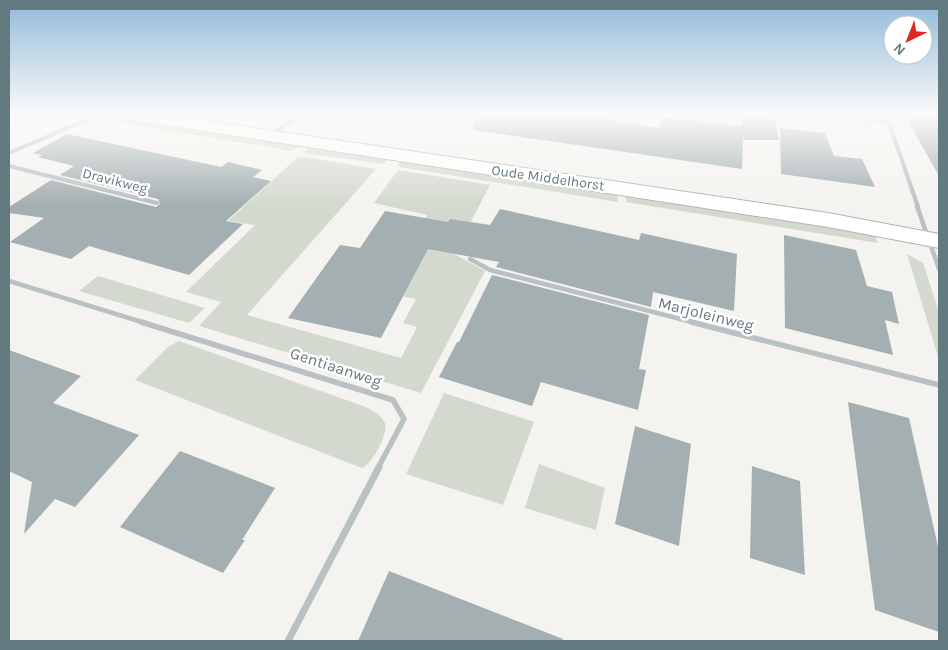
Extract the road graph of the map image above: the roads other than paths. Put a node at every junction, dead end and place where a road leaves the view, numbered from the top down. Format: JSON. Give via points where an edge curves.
{"nodes":[{"id":1,"x":27,"y":144,"type":"edge"},
{"id":2,"x":318,"y":144,"type":"edge"},
{"id":3,"x":897,"y":144,"type":"edge"},
{"id":4,"x":9,"y":152,"type":"edge"},
{"id":5,"x":9,"y":166,"type":"edge"},
{"id":6,"x":157,"y":203,"type":"dead end"},
{"id":7,"x":934,"y":240,"type":"edge"},
{"id":8,"x":470,"y":259,"type":"dead end"},
{"id":9,"x":939,"y":269,"type":"edge"},
{"id":10,"x":9,"y":281,"type":"edge"},
{"id":11,"x":939,"y":385,"type":"edge"},
{"id":12,"x":288,"y":641,"type":"edge"}],
"edges":[{"from":1,"to":4,"type":"street"},
{"from":2,"to":7,"type":"street","name":"Oude Middelhorst","via":[[828,220]]},
{"from":3,"to":7,"type":"street"},
{"from":5,"to":6,"type":"street","name":"Dravikweg"},
{"from":7,"to":9,"type":"street"},
{"from":8,"to":11,"type":"street","name":"Marjoleinweg","via":[[490,270]]},
{"from":10,"to":12,"type":"street","name":"Gentiaanweg","via":[[393,400],[404,418]]}]}
